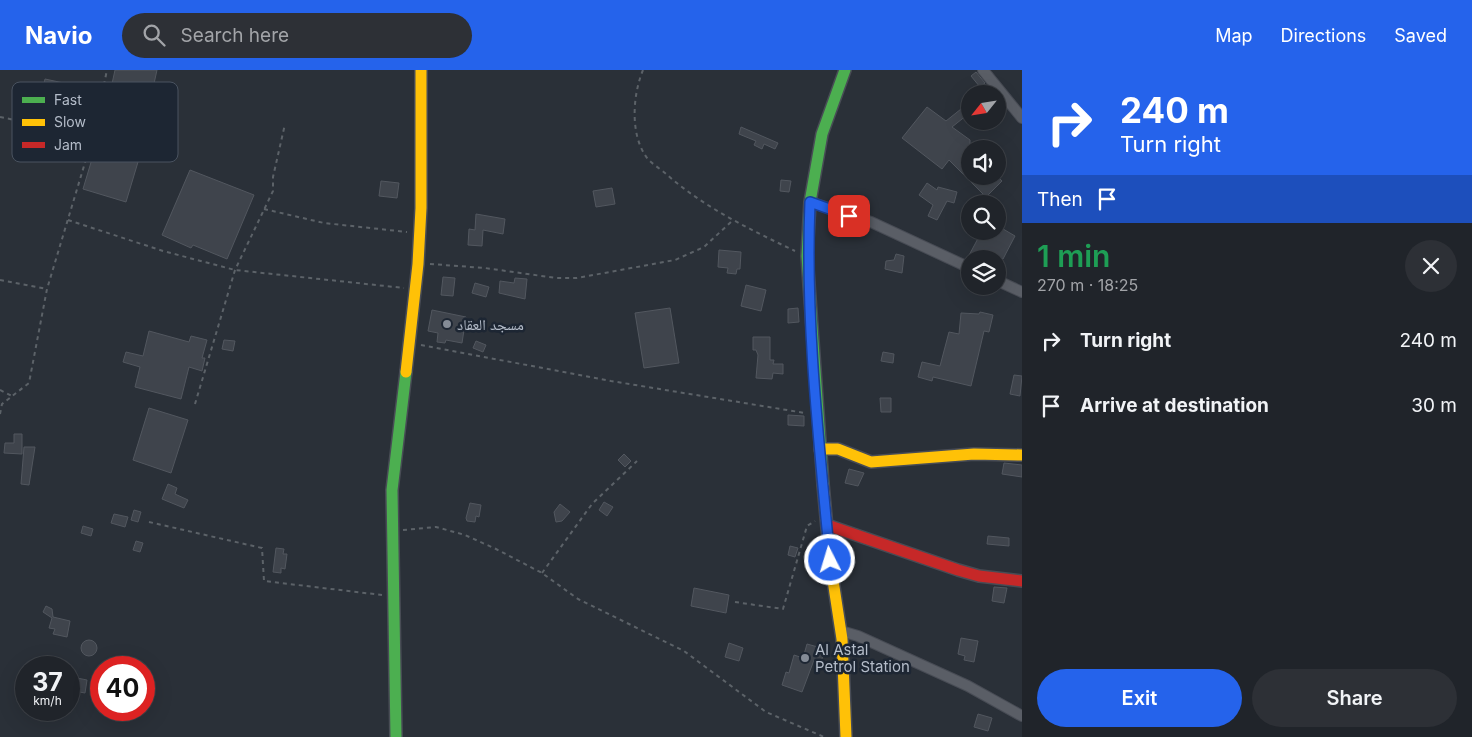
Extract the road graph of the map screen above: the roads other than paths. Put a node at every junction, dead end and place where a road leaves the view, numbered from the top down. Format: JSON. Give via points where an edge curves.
{"nodes":[{"id":1,"x":421,"y":70,"type":"edge"},
{"id":2,"x":845,"y":70,"type":"edge"},
{"id":3,"x":983,"y":70,"type":"edge"},
{"id":4,"x":1022,"y":118,"type":"edge"},
{"id":5,"x":810,"y":202,"type":"junction"},
{"id":6,"x":961,"y":264,"type":"edge"},
{"id":7,"x":1006,"y":285,"type":"edge"},
{"id":8,"x":1022,"y":292,"type":"edge"},
{"id":9,"x":820,"y":449,"type":"junction"},
{"id":10,"x":1022,"y":456,"type":"edge"},
{"id":11,"x":827,"y":520,"type":"junction"},
{"id":12,"x":1022,"y":582,"type":"edge"},
{"id":13,"x":841,"y":631,"type":"junction"},
{"id":14,"x":1022,"y":716,"type":"edge"},
{"id":15,"x":396,"y":737,"type":"edge"},
{"id":16,"x":846,"y":737,"type":"edge"}],
"edges":[{"from":1,"to":15,"type":"street","via":[[418,264],[392,490]]},
{"from":2,"to":5,"type":"street","via":[[822,134]]},
{"from":3,"to":4,"type":"street"},
{"from":5,"to":6,"type":"street","via":[[871,222]]},
{"from":5,"to":9,"type":"street","via":[[807,256]]},
{"from":7,"to":8,"type":"street"},
{"from":9,"to":10,"type":"street","via":[[838,449],[871,462],[974,454]]},
{"from":9,"to":11,"type":"street"},
{"from":11,"to":12,"type":"street","via":[[958,570]]},
{"from":11,"to":13,"type":"street"},
{"from":13,"to":14,"type":"street","via":[[968,686]]},
{"from":13,"to":16,"type":"street"}]}
